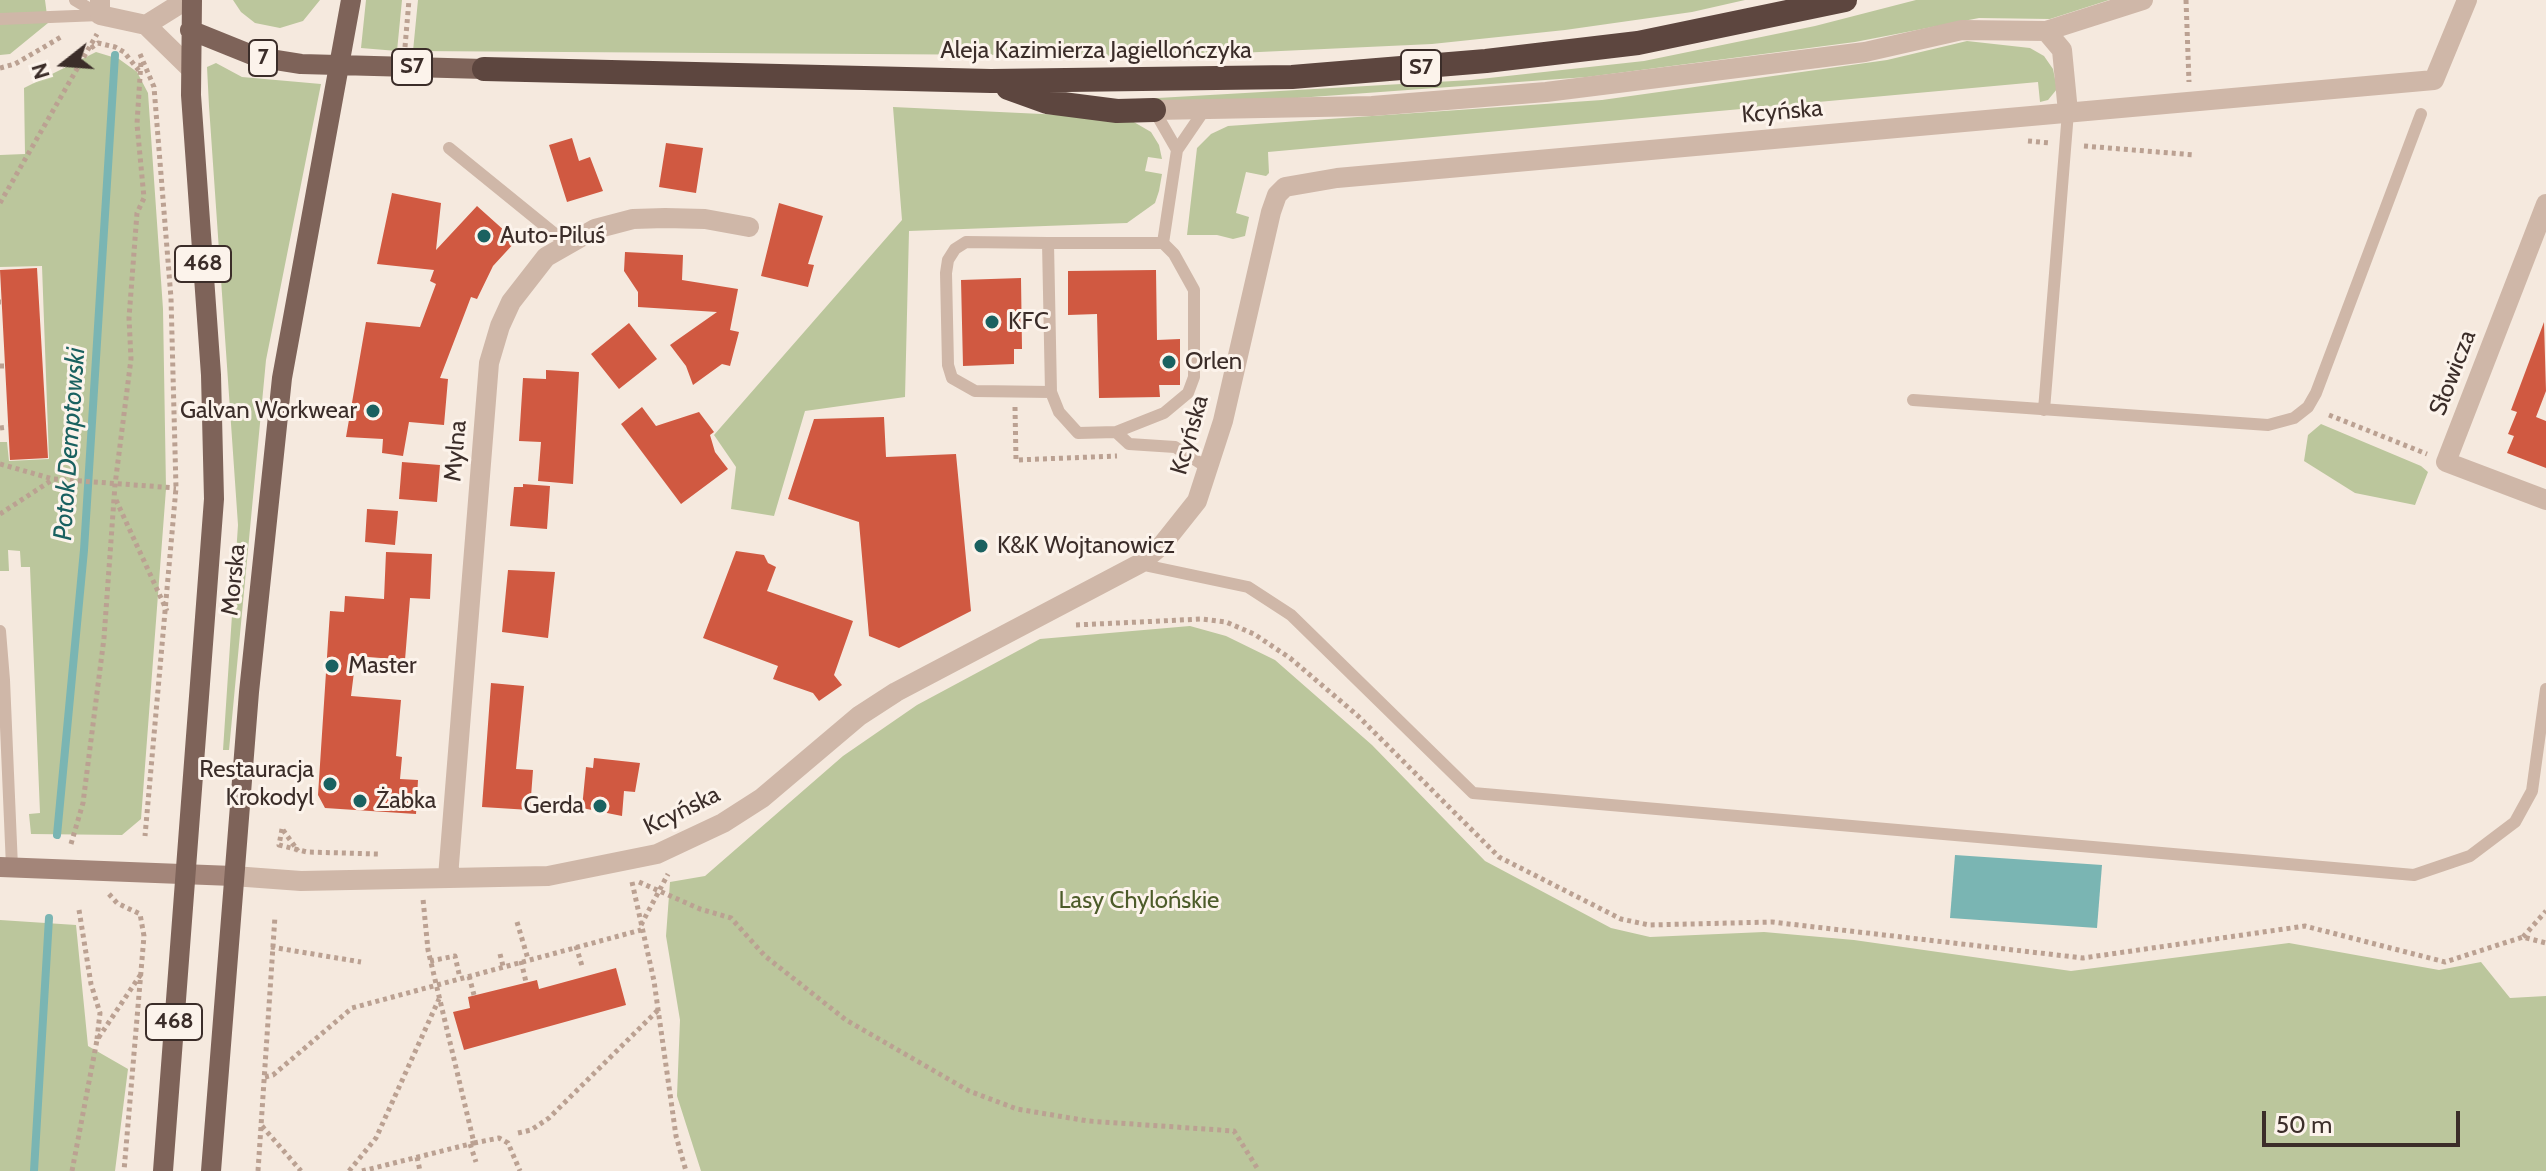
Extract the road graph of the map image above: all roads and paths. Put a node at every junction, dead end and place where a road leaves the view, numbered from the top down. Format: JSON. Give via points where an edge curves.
{"nodes":[{"id":1,"x":75,"y":0,"type":"edge"},
{"id":2,"x":186,"y":0,"type":"edge"},
{"id":3,"x":192,"y":0,"type":"edge"},
{"id":4,"x":351,"y":0,"type":"edge"},
{"id":5,"x":409,"y":0,"type":"edge"},
{"id":6,"x":1845,"y":0,"type":"edge"},
{"id":7,"x":2143,"y":0,"type":"edge"},
{"id":8,"x":2186,"y":0,"type":"edge"},
{"id":9,"x":2467,"y":0,"type":"edge"},
{"id":10,"x":100,"y":7,"type":"edge"},
{"id":11,"x":0,"y":19,"type":"edge"},
{"id":12,"x":146,"y":25,"type":"junction"},
{"id":13,"x":190,"y":30,"type":"junction"},
{"id":14,"x":2046,"y":31,"type":"junction"},
{"id":15,"x":64,"y":36,"type":"dead end"},
{"id":16,"x":134,"y":44,"type":"dead end"},
{"id":17,"x":405,"y":52,"type":"dead end"},
{"id":18,"x":142,"y":56,"type":"junction"},
{"id":19,"x":341,"y":65,"type":"junction"},
{"id":20,"x":0,"y":68,"type":"edge"},
{"id":21,"x":190,"y":68,"type":"junction"},
{"id":22,"x":484,"y":69,"type":"joint"},
{"id":23,"x":141,"y":73,"type":"junction"},
{"id":24,"x":991,"y":81,"type":"junction"},
{"id":25,"x":2190,"y":101,"type":"junction"},
{"id":26,"x":1205,"y":109,"type":"junction"},
{"id":27,"x":1154,"y":110,"type":"junction"},
{"id":28,"x":2068,"y":112,"type":"junction"},
{"id":29,"x":2421,"y":114,"type":"dead end"},
{"id":30,"x":2025,"y":116,"type":"junction"},
{"id":31,"x":2065,"y":144,"type":"junction"},
{"id":32,"x":449,"y":148,"type":"dead end"},
{"id":33,"x":1177,"y":150,"type":"junction"},
{"id":34,"x":2195,"y":155,"type":"dead end"},
{"id":35,"x":0,"y":203,"type":"edge"},
{"id":36,"x":2546,"y":204,"type":"edge"},
{"id":37,"x":749,"y":227,"type":"dead end"},
{"id":38,"x":566,"y":243,"type":"junction"},
{"id":39,"x":1048,"y":243,"type":"junction"},
{"id":40,"x":1163,"y":243,"type":"junction"},
{"id":41,"x":1051,"y":392,"type":"junction"},
{"id":42,"x":1015,"y":393,"type":"junction"},
{"id":43,"x":1913,"y":400,"type":"dead end"},
{"id":44,"x":2044,"y":410,"type":"junction"},
{"id":45,"x":2329,"y":415,"type":"dead end"},
{"id":46,"x":8,"y":427,"type":"dead end"},
{"id":47,"x":0,"y":428,"type":"edge"},
{"id":48,"x":1116,"y":432,"type":"junction"},
{"id":49,"x":1126,"y":456,"type":"dead end"},
{"id":50,"x":2446,"y":462,"type":"junction"},
{"id":51,"x":0,"y":464,"type":"edge"},
{"id":52,"x":1208,"y":468,"type":"junction"},
{"id":53,"x":53,"y":479,"type":"junction"},
{"id":54,"x":115,"y":485,"type":"junction"},
{"id":55,"x":176,"y":488,"type":"junction"},
{"id":56,"x":114,"y":497,"type":"junction"},
{"id":57,"x":2546,"y":500,"type":"edge"},
{"id":58,"x":0,"y":514,"type":"edge"},
{"id":59,"x":1139,"y":564,"type":"junction"},
{"id":60,"x":167,"y":612,"type":"junction"},
{"id":61,"x":1062,"y":626,"type":"dead end"},
{"id":62,"x":0,"y":631,"type":"edge"},
{"id":63,"x":2,"y":680,"type":"edge"},
{"id":64,"x":2546,"y":689,"type":"edge"},
{"id":65,"x":145,"y":836,"type":"dead end"},
{"id":66,"x":71,"y":844,"type":"dead end"},
{"id":67,"x":279,"y":845,"type":"dead end"},
{"id":68,"x":673,"y":864,"type":"dead end"},
{"id":69,"x":6,"y":867,"type":"edge"},
{"id":70,"x":186,"y":873,"type":"junction"},
{"id":71,"x":233,"y":876,"type":"junction"},
{"id":72,"x":448,"y":877,"type":"junction"},
{"id":73,"x":307,"y":880,"type":"junction"},
{"id":74,"x":657,"y":891,"type":"junction"},
{"id":75,"x":422,"y":905,"type":"dead end"},
{"id":76,"x":79,"y":910,"type":"dead end"},
{"id":77,"x":2546,"y":911,"type":"edge"},
{"id":78,"x":140,"y":914,"type":"dead end"},
{"id":79,"x":639,"y":915,"type":"junction"},
{"id":80,"x":275,"y":916,"type":"dead end"},
{"id":81,"x":628,"y":918,"type":"dead end"},
{"id":82,"x":517,"y":922,"type":"dead end"},
{"id":83,"x":641,"y":928,"type":"junction"},
{"id":84,"x":2523,"y":937,"type":"junction"},
{"id":85,"x":2546,"y":943,"type":"edge"},
{"id":86,"x":576,"y":946,"type":"junction"},
{"id":87,"x":271,"y":947,"type":"junction"},
{"id":88,"x":500,"y":954,"type":"dead end"},
{"id":89,"x":524,"y":960,"type":"junction"},
{"id":90,"x":430,"y":961,"type":"junction"},
{"id":91,"x":361,"y":962,"type":"dead end"},
{"id":92,"x":503,"y":966,"type":"junction"},
{"id":93,"x":582,"y":966,"type":"dead end"},
{"id":94,"x":141,"y":973,"type":"junction"},
{"id":95,"x":469,"y":976,"type":"junction"},
{"id":96,"x":460,"y":978,"type":"junction"},
{"id":97,"x":526,"y":982,"type":"dead end"},
{"id":98,"x":436,"y":984,"type":"junction"},
{"id":99,"x":474,"y":995,"type":"dead end"},
{"id":100,"x":439,"y":998,"type":"junction"},
{"id":101,"x":659,"y":1009,"type":"junction"},
{"id":102,"x":97,"y":1040,"type":"junction"},
{"id":103,"x":265,"y":1077,"type":"junction"},
{"id":104,"x":261,"y":1125,"type":"junction"},
{"id":105,"x":518,"y":1133,"type":"dead end"},
{"id":106,"x":472,"y":1143,"type":"junction"},
{"id":107,"x":417,"y":1157,"type":"junction"},
{"id":108,"x":476,"y":1162,"type":"dead end"},
{"id":109,"x":72,"y":1171,"type":"edge"},
{"id":110,"x":124,"y":1171,"type":"edge"},
{"id":111,"x":163,"y":1171,"type":"edge"},
{"id":112,"x":211,"y":1171,"type":"edge"},
{"id":113,"x":258,"y":1171,"type":"edge"},
{"id":114,"x":301,"y":1171,"type":"edge"},
{"id":115,"x":349,"y":1171,"type":"edge"},
{"id":116,"x":362,"y":1171,"type":"edge"},
{"id":117,"x":420,"y":1171,"type":"edge"},
{"id":118,"x":520,"y":1171,"type":"edge"},
{"id":119,"x":686,"y":1171,"type":"edge"},
{"id":120,"x":1259,"y":1171,"type":"edge"}],
"edges":[{"from":1,"to":10,"type":"lane"},
{"from":2,"to":12,"type":"street"},
{"from":3,"to":13,"type":"main road","name":"Morska","number":"468"},
{"from":4,"to":19,"type":"main road","name":"Morska","number":"468"},
{"from":5,"to":17,"type":"path"},
{"from":6,"to":24,"type":"highway","name":"Aleja Kazimierza Jagiellończyka","number":"S7","via":[[1638,43],[1455,64],[1210,81]]},
{"from":7,"to":14,"type":"street"},
{"from":8,"to":25,"type":"path"},
{"from":9,"to":25,"type":"street","name":"Kcyńska","via":[[2434,80]]},
{"from":10,"to":11,"type":"lane"},
{"from":10,"to":12,"type":"street"},
{"from":12,"to":21,"type":"street"},
{"from":13,"to":19,"type":"main road","number":"7","via":[[257,57]]},
{"from":13,"to":21,"type":"main road","name":"Morska","number":"468"},
{"from":14,"to":26,"type":"street","via":[[1962,30],[1865,52],[1520,95],[1372,106]]},
{"from":14,"to":28,"type":"street","via":[[2062,50]]},
{"from":15,"to":20,"type":"path"},
{"from":16,"to":18,"type":"path"},
{"from":18,"to":23,"type":"path"},
{"from":18,"to":55,"type":"path","via":[[154,87],[169,268]]},
{"from":19,"to":22,"type":"main road","name":"Aleja Kazimierza Jagiellończyka","number":"S7"},
{"from":19,"to":71,"type":"main road","name":"Morska","number":"468","via":[[282,378]]},
{"from":21,"to":70,"type":"main road","name":"Morska","number":"468","via":[[214,499]]},
{"from":22,"to":24,"type":"highway","name":"Aleja Kazimierza Jagiellończyka","number":"S7"},
{"from":23,"to":35,"type":"path","via":[[115,47],[98,43],[90,48]]},
{"from":23,"to":54,"type":"path","via":[[137,124],[144,198],[137,213],[131,359]]},
{"from":24,"to":27,"type":"highway","via":[[1047,102]]},
{"from":25,"to":28,"type":"street","name":"Kcyńska"},
{"from":26,"to":27,"type":"street"},
{"from":26,"to":33,"type":"lane"},
{"from":27,"to":33,"type":"lane"},
{"from":28,"to":30,"type":"street","name":"Kcyńska"},
{"from":28,"to":31,"type":"lane"},
{"from":29,"to":44,"type":"lane","via":[[2316,393],[2301,414],[2268,425]]},
{"from":30,"to":31,"type":"path","via":[[2027,141]]},
{"from":30,"to":52,"type":"street","name":"Kcyńska","via":[[1285,187],[1271,212]]},
{"from":31,"to":34,"type":"path"},
{"from":31,"to":44,"type":"lane"},
{"from":32,"to":38,"type":"lane"},
{"from":33,"to":40,"type":"lane"},
{"from":36,"to":50,"type":"street","name":"Słowicza"},
{"from":37,"to":38,"type":"street","name":"Mylna","via":[[705,219],[633,219]]},
{"from":38,"to":72,"type":"street","name":"Mylna","via":[[546,257],[511,302],[489,363]]},
{"from":39,"to":40,"type":"lane"},
{"from":39,"to":41,"type":"lane"},
{"from":39,"to":42,"type":"lane","via":[[966,242],[948,260],[952,378],[975,391]]},
{"from":40,"to":48,"type":"lane","via":[[1194,290],[1194,377],[1177,404]]},
{"from":41,"to":42,"type":"lane"},
{"from":41,"to":48,"type":"lane","via":[[1059,412],[1078,433]]},
{"from":42,"to":49,"type":"path","via":[[1016,460]]},
{"from":43,"to":44,"type":"lane"},
{"from":45,"to":50,"type":"path"},
{"from":46,"to":47,"type":"path"},
{"from":48,"to":52,"type":"lane","via":[[1129,444],[1175,447]]},
{"from":50,"to":57,"type":"street"},
{"from":51,"to":53,"type":"path"},
{"from":52,"to":59,"type":"street","name":"Kcyńska","via":[[1187,517]]},
{"from":53,"to":54,"type":"path"},
{"from":53,"to":58,"type":"path"},
{"from":54,"to":55,"type":"path"},
{"from":54,"to":56,"type":"path"},
{"from":55,"to":60,"type":"path"},
{"from":56,"to":60,"type":"path"},
{"from":56,"to":66,"type":"path","via":[[104,638],[87,773]]},
{"from":59,"to":64,"type":"lane","via":[[1248,587],[1291,615],[1473,793],[2414,875],[2470,856],[2515,822],[2532,791]]},
{"from":59,"to":72,"type":"street","name":"Kcyńska","via":[[896,692],[859,716],[762,798],[686,841],[626,862],[548,876]]},
{"from":60,"to":65,"type":"path"},
{"from":61,"to":84,"type":"path","via":[[1202,619],[1254,634],[1357,715],[1499,857],[1621,919],[1649,925],[1772,922],[2083,958],[2305,926],[2445,962]]},
{"from":62,"to":63,"type":"lane"},
{"from":63,"to":69,"type":"lane"},
{"from":67,"to":73,"type":"path","via":[[282,829],[293,840]]},
{"from":68,"to":74,"type":"path"},
{"from":69,"to":70,"type":"street","name":"Kcyńska"},
{"from":70,"to":71,"type":"street","name":"Kcyńska"},
{"from":70,"to":111,"type":"main road","name":"Morska","number":"468"},
{"from":71,"to":73,"type":"street","name":"Kcyńska"},
{"from":71,"to":112,"type":"main road","name":"Morska","number":"468"},
{"from":72,"to":73,"type":"street","name":"Kcyńska"},
{"from":74,"to":79,"type":"path","via":[[631,878]]},
{"from":74,"to":83,"type":"path"},
{"from":74,"to":120,"type":"path","via":[[731,918],[765,956],[846,1020],[969,1091],[1017,1109],[1088,1121],[1234,1131]]},
{"from":75,"to":90,"type":"path"},
{"from":76,"to":102,"type":"path","via":[[100,1013]]},
{"from":77,"to":84,"type":"path"},
{"from":78,"to":94,"type":"path"},
{"from":79,"to":81,"type":"path"},
{"from":79,"to":83,"type":"path"},
{"from":80,"to":87,"type":"path"},
{"from":82,"to":89,"type":"path"},
{"from":83,"to":86,"type":"path"},
{"from":83,"to":101,"type":"path"},
{"from":84,"to":85,"type":"path"},
{"from":86,"to":89,"type":"path"},
{"from":86,"to":93,"type":"path"},
{"from":87,"to":91,"type":"path"},
{"from":87,"to":103,"type":"path"},
{"from":88,"to":92,"type":"path"},
{"from":89,"to":92,"type":"path"},
{"from":89,"to":97,"type":"path"},
{"from":90,"to":96,"type":"path","via":[[455,956]]},
{"from":90,"to":98,"type":"path"},
{"from":92,"to":95,"type":"path"},
{"from":94,"to":102,"type":"path"},
{"from":94,"to":110,"type":"path"},
{"from":95,"to":96,"type":"path"},
{"from":95,"to":99,"type":"path"},
{"from":96,"to":98,"type":"path"},
{"from":98,"to":100,"type":"path"},
{"from":98,"to":103,"type":"path","via":[[352,1008]]},
{"from":100,"to":106,"type":"path"},
{"from":100,"to":115,"type":"path","via":[[376,1138]]},
{"from":101,"to":105,"type":"path","via":[[549,1118]]},
{"from":101,"to":119,"type":"path"},
{"from":102,"to":109,"type":"path"},
{"from":103,"to":104,"type":"path"},
{"from":104,"to":113,"type":"path"},
{"from":104,"to":114,"type":"path"},
{"from":106,"to":107,"type":"path"},
{"from":106,"to":108,"type":"path"},
{"from":106,"to":118,"type":"path","via":[[499,1138],[508,1143]]},
{"from":107,"to":116,"type":"path"},
{"from":107,"to":117,"type":"path"}]}
